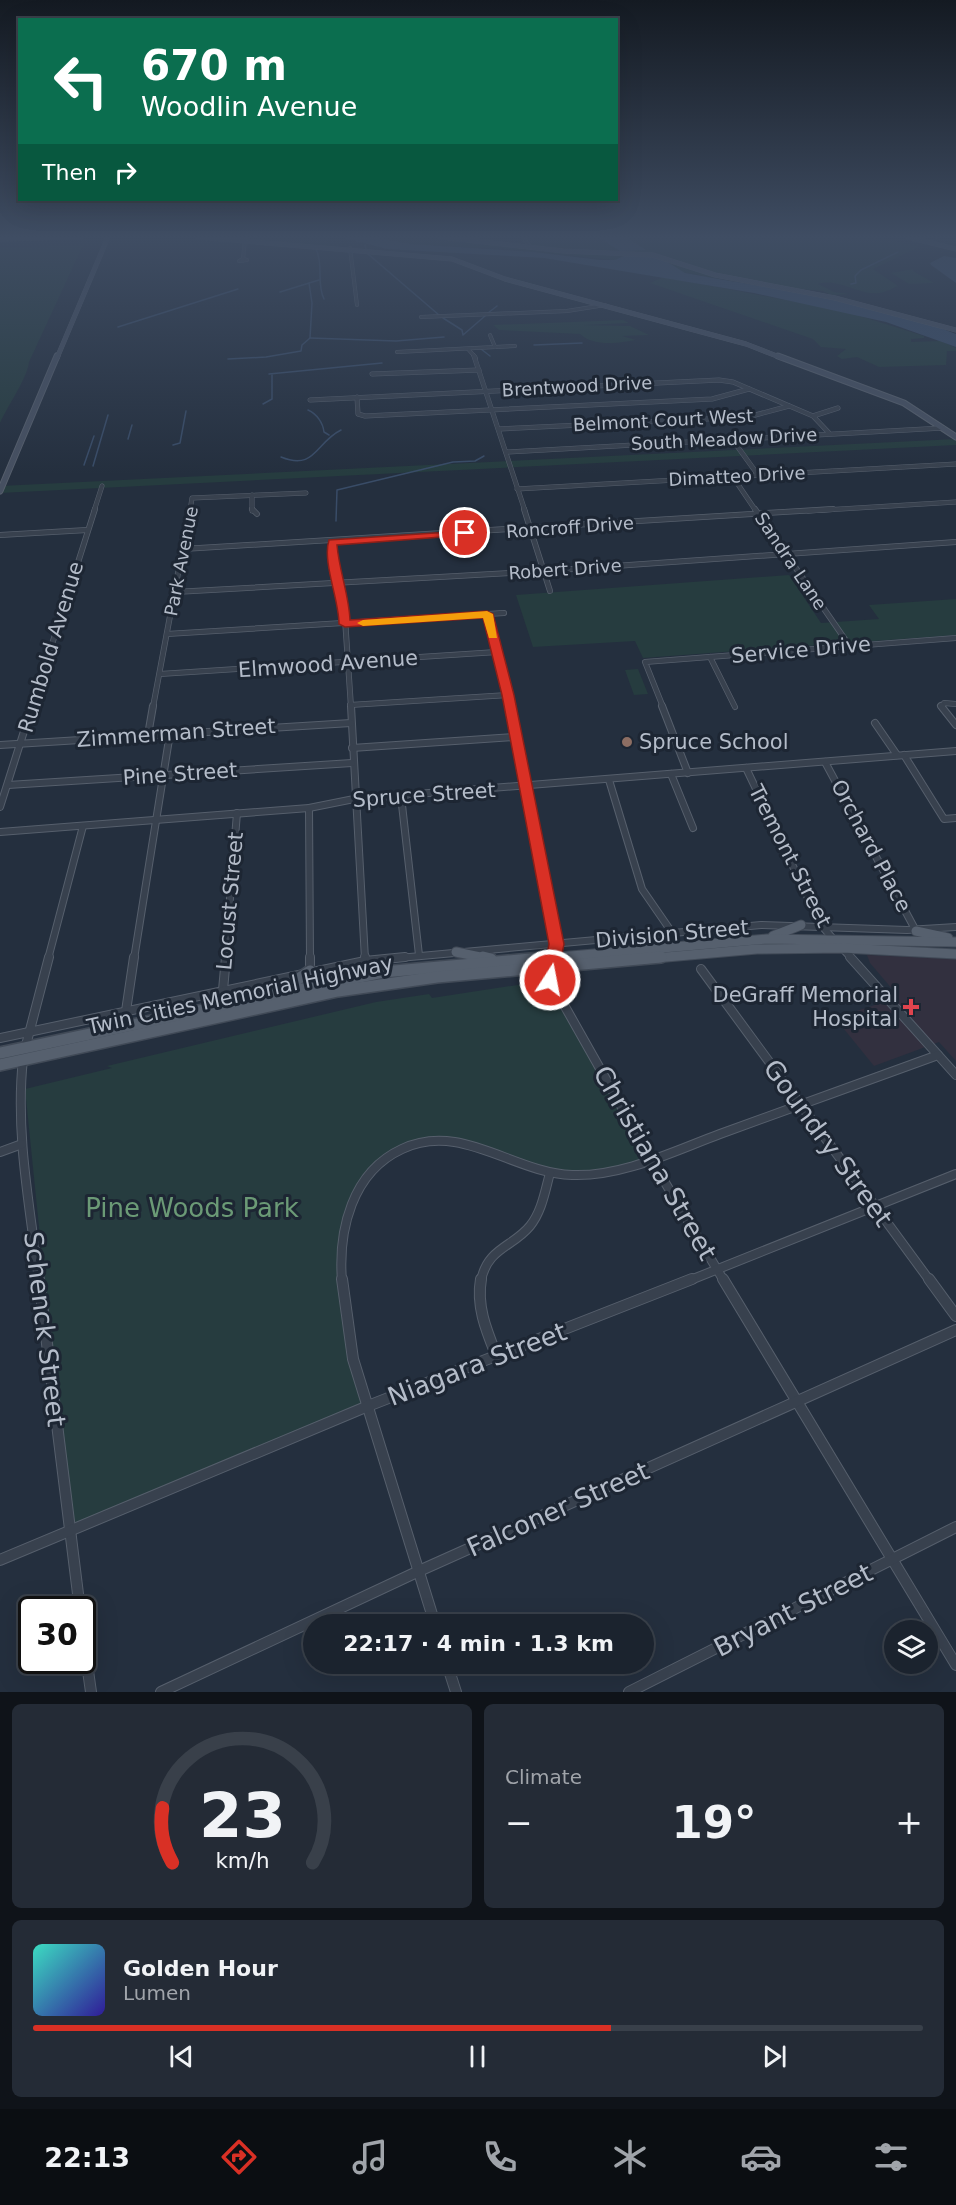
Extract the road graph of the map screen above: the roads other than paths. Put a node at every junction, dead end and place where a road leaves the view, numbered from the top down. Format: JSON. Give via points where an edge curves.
{"nodes":[{"id":1,"x":74,"y":316,"type":"edge"},
{"id":2,"x":463,"y":316,"type":"edge"},
{"id":3,"x":645,"y":316,"type":"edge"},
{"id":4,"x":903,"y":316,"type":"edge"},
{"id":5,"x":420,"y":318,"type":"dead end"},
{"id":6,"x":956,"y":330,"type":"edge"},
{"id":7,"x":490,"y":334,"type":"dead end"},
{"id":8,"x":515,"y":346,"type":"dead end"},
{"id":9,"x":495,"y":347,"type":"junction"},
{"id":10,"x":468,"y":349,"type":"junction"},
{"id":11,"x":397,"y":352,"type":"dead end"},
{"id":12,"x":479,"y":370,"type":"junction"},
{"id":13,"x":372,"y":374,"type":"dead end"},
{"id":14,"x":750,"y":389,"type":"junction"},
{"id":15,"x":486,"y":390,"type":"junction"},
{"id":16,"x":357,"y":397,"type":"junction"},
{"id":17,"x":310,"y":400,"type":"dead end"},
{"id":18,"x":790,"y":406,"type":"junction"},
{"id":19,"x":838,"y":408,"type":"dead end"},
{"id":20,"x":493,"y":410,"type":"junction"},
{"id":21,"x":813,"y":416,"type":"junction"},
{"id":22,"x":943,"y":428,"type":"junction"},
{"id":23,"x":499,"y":429,"type":"junction"},
{"id":24,"x":829,"y":434,"type":"junction"},
{"id":25,"x":956,"y":437,"type":"edge"},
{"id":26,"x":732,"y":439,"type":"junction"},
{"id":27,"x":506,"y":452,"type":"junction"},
{"id":28,"x":956,"y":464,"type":"edge"},
{"id":29,"x":758,"y":475,"type":"junction"},
{"id":30,"x":733,"y":477,"type":"junction"},
{"id":31,"x":102,"y":486,"type":"dead end"},
{"id":32,"x":518,"y":489,"type":"junction"},
{"id":33,"x":0,"y":491,"type":"edge"},
{"id":34,"x":306,"y":493,"type":"dead end"},
{"id":35,"x":252,"y":495,"type":"junction"},
{"id":36,"x":956,"y":502,"type":"edge"},
{"id":37,"x":256,"y":514,"type":"dead end"},
{"id":38,"x":760,"y":514,"type":"junction"},
{"id":39,"x":531,"y":529,"type":"junction"},
{"id":40,"x":87,"y":530,"type":"junction"},
{"id":41,"x":0,"y":535,"type":"edge"},
{"id":42,"x":332,"y":542,"type":"junction"},
{"id":43,"x":956,"y":542,"type":"edge"},
{"id":44,"x":183,"y":549,"type":"junction"},
{"id":45,"x":787,"y":554,"type":"junction"},
{"id":46,"x":544,"y":571,"type":"junction"},
{"id":47,"x":338,"y":583,"type":"junction"},
{"id":48,"x":550,"y":591,"type":"dead end"},
{"id":49,"x":175,"y":592,"type":"junction"},
{"id":50,"x":504,"y":613,"type":"dead end"},
{"id":51,"x":487,"y":614,"type":"junction"},
{"id":52,"x":345,"y":624,"type":"junction"},
{"id":53,"x":167,"y":634,"type":"junction"},
{"id":54,"x":956,"y":638,"type":"edge"},
{"id":55,"x":849,"y":645,"type":"junction"},
{"id":56,"x":497,"y":652,"type":"junction"},
{"id":57,"x":710,"y":657,"type":"junction"},
{"id":58,"x":349,"y":663,"type":"junction"},
{"id":59,"x":160,"y":674,"type":"junction"},
{"id":60,"x":508,"y":695,"type":"junction"},
{"id":61,"x":956,"y":704,"type":"edge"},
{"id":62,"x":350,"y":705,"type":"junction"},
{"id":63,"x":735,"y":707,"type":"dead end"},
{"id":64,"x":351,"y":723,"type":"junction"},
{"id":65,"x":875,"y":723,"type":"dead end"},
{"id":66,"x":956,"y":725,"type":"edge"},
{"id":67,"x":170,"y":733,"type":"junction"},
{"id":68,"x":148,"y":735,"type":"junction"},
{"id":69,"x":515,"y":737,"type":"junction"},
{"id":70,"x":21,"y":744,"type":"junction"},
{"id":71,"x":0,"y":745,"type":"edge"},
{"id":72,"x":352,"y":748,"type":"junction"},
{"id":73,"x":956,"y":750,"type":"edge"},
{"id":74,"x":901,"y":755,"type":"junction"},
{"id":75,"x":825,"y":762,"type":"junction"},
{"id":76,"x":352,"y":763,"type":"junction"},
{"id":77,"x":746,"y":768,"type":"junction"},
{"id":78,"x":688,"y":773,"type":"junction"},
{"id":79,"x":671,"y":774,"type":"junction"},
{"id":80,"x":165,"y":775,"type":"junction"},
{"id":81,"x":609,"y":780,"type":"junction"},
{"id":82,"x":8,"y":785,"type":"junction"},
{"id":83,"x":526,"y":787,"type":"junction"},
{"id":84,"x":401,"y":796,"type":"junction"},
{"id":85,"x":2,"y":798,"type":"edge"},
{"id":86,"x":354,"y":799,"type":"junction"},
{"id":87,"x":0,"y":807,"type":"edge"},
{"id":88,"x":309,"y":808,"type":"junction"},
{"id":89,"x":237,"y":813,"type":"junction"},
{"id":90,"x":956,"y":818,"type":"edge"},
{"id":91,"x":158,"y":820,"type":"junction"},
{"id":92,"x":83,"y":826,"type":"junction"},
{"id":93,"x":693,"y":828,"type":"dead end"},
{"id":94,"x":0,"y":832,"type":"edge"},
{"id":95,"x":801,"y":925,"type":"junction"},
{"id":96,"x":821,"y":925,"type":"junction"},
{"id":97,"x":956,"y":927,"type":"edge"},
{"id":98,"x":916,"y":931,"type":"junction"},
{"id":99,"x":673,"y":934,"type":"junction"},
{"id":100,"x":832,"y":938,"type":"junction"},
{"id":101,"x":767,"y":939,"type":"junction"},
{"id":102,"x":956,"y":941,"type":"edge"},
{"id":103,"x":557,"y":944,"type":"junction"},
{"id":104,"x":843,"y":948,"type":"junction"},
{"id":105,"x":456,"y":952,"type":"junction"},
{"id":106,"x":956,"y":954,"type":"edge"},
{"id":107,"x":419,"y":955,"type":"junction"},
{"id":108,"x":365,"y":961,"type":"junction"},
{"id":109,"x":502,"y":961,"type":"junction"},
{"id":110,"x":553,"y":962,"type":"junction"},
{"id":111,"x":701,"y":969,"type":"dead end"},
{"id":112,"x":310,"y":971,"type":"junction"},
{"id":113,"x":223,"y":990,"type":"junction"},
{"id":114,"x":279,"y":992,"type":"junction"},
{"id":115,"x":126,"y":1011,"type":"junction"},
{"id":116,"x":30,"y":1032,"type":"junction"},
{"id":117,"x":0,"y":1038,"type":"edge"},
{"id":118,"x":25,"y":1048,"type":"junction"},
{"id":119,"x":0,"y":1053,"type":"edge"},
{"id":120,"x":938,"y":1055,"type":"junction"},
{"id":121,"x":23,"y":1060,"type":"junction"},
{"id":122,"x":0,"y":1065,"type":"edge"},
{"id":123,"x":956,"y":1075,"type":"edge"},
{"id":124,"x":801,"y":1105,"type":"junction"},
{"id":125,"x":22,"y":1144,"type":"junction"},
{"id":126,"x":0,"y":1152,"type":"edge"},
{"id":127,"x":651,"y":1159,"type":"junction"},
{"id":128,"x":550,"y":1173,"type":"junction"},
{"id":129,"x":956,"y":1174,"type":"edge"},
{"id":130,"x":874,"y":1206,"type":"junction"},
{"id":131,"x":717,"y":1270,"type":"junction"},
{"id":132,"x":956,"y":1316,"type":"edge"},
{"id":133,"x":956,"y":1330,"type":"edge"},
{"id":134,"x":497,"y":1357,"type":"junction"},
{"id":135,"x":797,"y":1401,"type":"junction"},
{"id":136,"x":368,"y":1406,"type":"junction"},
{"id":137,"x":956,"y":1527,"type":"edge"},
{"id":138,"x":70,"y":1531,"type":"junction"},
{"id":139,"x":0,"y":1560,"type":"edge"},
{"id":140,"x":892,"y":1560,"type":"junction"},
{"id":141,"x":419,"y":1571,"type":"junction"},
{"id":142,"x":78,"y":1596,"type":"edge"},
{"id":143,"x":432,"y":1614,"type":"edge"},
{"id":144,"x":956,"y":1665,"type":"edge"},
{"id":145,"x":88,"y":1674,"type":"edge"},
{"id":146,"x":450,"y":1674,"type":"edge"},
{"id":147,"x":91,"y":1692,"type":"edge"},
{"id":148,"x":161,"y":1692,"type":"edge"},
{"id":149,"x":456,"y":1692,"type":"edge"},
{"id":150,"x":629,"y":1692,"type":"edge"}],
"edges":[{"from":1,"to":33,"type":"street"},
{"from":2,"to":5,"type":"street"},
{"from":3,"to":22,"type":"street","via":[[752,346],[904,403]]},
{"from":4,"to":6,"type":"street"},
{"from":7,"to":9,"type":"street"},
{"from":8,"to":9,"type":"street"},
{"from":9,"to":10,"type":"street"},
{"from":10,"to":11,"type":"street"},
{"from":10,"to":12,"type":"street"},
{"from":12,"to":13,"type":"street"},
{"from":12,"to":15,"type":"street"},
{"from":14,"to":15,"type":"street","name":"Brentwood Drive","via":[[719,380]]},
{"from":14,"to":18,"type":"street","name":"Brentwood Drive"},
{"from":14,"to":20,"type":"street","via":[[712,399]]},
{"from":15,"to":16,"type":"street","name":"Brentwood Drive"},
{"from":15,"to":20,"type":"street"},
{"from":16,"to":17,"type":"street","name":"Brentwood Drive"},
{"from":16,"to":20,"type":"street","via":[[358,414],[365,416]]},
{"from":18,"to":21,"type":"street","name":"Brentwood Drive"},
{"from":18,"to":23,"type":"street","name":"Belmont Court West","via":[[748,417]]},
{"from":19,"to":21,"type":"street"},
{"from":20,"to":23,"type":"street"},
{"from":21,"to":24,"type":"street","name":"Brentwood Drive"},
{"from":22,"to":24,"type":"street","name":"South Meadow Drive"},
{"from":22,"to":25,"type":"street"},
{"from":23,"to":27,"type":"street"},
{"from":24,"to":26,"type":"street","name":"South Meadow Drive"},
{"from":26,"to":27,"type":"street","name":"South Meadow Drive"},
{"from":26,"to":29,"type":"street"},
{"from":27,"to":32,"type":"street"},
{"from":28,"to":29,"type":"street","name":"Dimatteo Drive"},
{"from":29,"to":30,"type":"street","name":"Dimatteo Drive"},
{"from":30,"to":32,"type":"street","name":"Dimatteo Drive"},
{"from":30,"to":38,"type":"street","name":"Sandra Lane"},
{"from":31,"to":40,"type":"street","name":"Rumbold Avenue"},
{"from":32,"to":39,"type":"street"},
{"from":34,"to":35,"type":"street","name":"Park Avenue"},
{"from":35,"to":37,"type":"street","via":[[252,511]]},
{"from":35,"to":44,"type":"street","name":"Park Avenue","via":[[192,498]]},
{"from":36,"to":38,"type":"street","name":"Roncroff Drive"},
{"from":38,"to":39,"type":"street","name":"Roncroff Drive"},
{"from":38,"to":45,"type":"street","name":"Sandra Lane"},
{"from":39,"to":42,"type":"street","name":"Roncroff Drive"},
{"from":39,"to":46,"type":"street"},
{"from":40,"to":41,"type":"street"},
{"from":40,"to":70,"type":"street","name":"Rumbold Avenue"},
{"from":42,"to":44,"type":"street","name":"Roncroff Drive"},
{"from":42,"to":47,"type":"street"},
{"from":43,"to":45,"type":"street","name":"Robert Drive"},
{"from":44,"to":49,"type":"street","name":"Park Avenue"},
{"from":45,"to":46,"type":"street","name":"Robert Drive"},
{"from":45,"to":55,"type":"street","name":"Sandra Lane"},
{"from":46,"to":47,"type":"street","name":"Robert Drive"},
{"from":46,"to":48,"type":"street"},
{"from":47,"to":49,"type":"street","name":"Robert Drive"},
{"from":47,"to":52,"type":"street"},
{"from":49,"to":53,"type":"street","name":"Park Avenue"},
{"from":50,"to":51,"type":"street"},
{"from":51,"to":52,"type":"street"},
{"from":51,"to":56,"type":"street","name":"Christiana Street"},
{"from":52,"to":53,"type":"street"},
{"from":52,"to":58,"type":"street"},
{"from":53,"to":59,"type":"street","name":"Park Avenue"},
{"from":54,"to":55,"type":"street","name":"Service Drive"},
{"from":55,"to":57,"type":"street","name":"Service Drive"},
{"from":56,"to":58,"type":"street","name":"Elmwood Avenue"},
{"from":56,"to":60,"type":"street","name":"Christiana Street"},
{"from":57,"to":63,"type":"street"},
{"from":57,"to":78,"type":"street","name":"Service Drive","via":[[645,663]]},
{"from":58,"to":59,"type":"street","name":"Elmwood Avenue"},
{"from":58,"to":62,"type":"street"},
{"from":59,"to":68,"type":"street","name":"Park Avenue"},
{"from":60,"to":62,"type":"street"},
{"from":60,"to":69,"type":"street","name":"Christiana Street"},
{"from":61,"to":66,"type":"street","via":[[941,706]]},
{"from":62,"to":64,"type":"street"},
{"from":64,"to":67,"type":"street","name":"Zimmerman Street"},
{"from":64,"to":72,"type":"street"},
{"from":65,"to":74,"type":"street"},
{"from":67,"to":68,"type":"street","name":"Zimmerman Street"},
{"from":67,"to":80,"type":"street"},
{"from":68,"to":70,"type":"street","name":"Zimmerman Street"},
{"from":69,"to":72,"type":"street"},
{"from":69,"to":83,"type":"street","name":"Christiana Street"},
{"from":70,"to":71,"type":"street","name":"Zimmerman Street"},
{"from":70,"to":82,"type":"street","name":"Rumbold Avenue"},
{"from":72,"to":76,"type":"street"},
{"from":73,"to":74,"type":"street","name":"Spruce Street"},
{"from":74,"to":75,"type":"street","name":"Spruce Street"},
{"from":74,"to":90,"type":"street","via":[[944,819]]},
{"from":75,"to":77,"type":"street","name":"Spruce Street"},
{"from":75,"to":98,"type":"street","name":"Orchard Place"},
{"from":76,"to":80,"type":"street","name":"Pine Street"},
{"from":76,"to":86,"type":"street"},
{"from":77,"to":78,"type":"street","name":"Spruce Street"},
{"from":77,"to":96,"type":"street","name":"Tremont Street"},
{"from":78,"to":79,"type":"street","name":"Spruce Street"},
{"from":79,"to":81,"type":"street","name":"Spruce Street"},
{"from":79,"to":93,"type":"street"},
{"from":80,"to":82,"type":"street","name":"Pine Street"},
{"from":80,"to":91,"type":"street"},
{"from":81,"to":83,"type":"street","name":"Spruce Street"},
{"from":81,"to":99,"type":"street","via":[[642,889]]},
{"from":82,"to":85,"type":"street","name":"Rumbold Avenue"},
{"from":83,"to":84,"type":"street","name":"Spruce Street"},
{"from":83,"to":103,"type":"street","name":"Christiana Street"},
{"from":84,"to":86,"type":"street","name":"Spruce Street"},
{"from":84,"to":107,"type":"street"},
{"from":85,"to":87,"type":"street","name":"Rumbold Avenue"},
{"from":86,"to":88,"type":"street","name":"Spruce Street"},
{"from":86,"to":108,"type":"street"},
{"from":88,"to":89,"type":"street","name":"Spruce Street"},
{"from":88,"to":112,"type":"street"},
{"from":89,"to":91,"type":"street","name":"Spruce Street"},
{"from":89,"to":113,"type":"street","name":"Locust Street"},
{"from":91,"to":92,"type":"street","name":"Spruce Street"},
{"from":91,"to":115,"type":"street"},
{"from":92,"to":94,"type":"street","name":"Spruce Street"},
{"from":92,"to":116,"type":"street","name":"Schenck Street"},
{"from":95,"to":96,"type":"street","name":"Division Street"},
{"from":95,"to":99,"type":"street","name":"Division Street"},
{"from":95,"to":101,"type":"main road"},
{"from":96,"to":98,"type":"street","name":"Division Street"},
{"from":96,"to":100,"type":"street","name":"Tremont Street"},
{"from":97,"to":98,"type":"street","name":"Division Street"},
{"from":98,"to":102,"type":"main road"},
{"from":99,"to":103,"type":"street","name":"Division Street"},
{"from":100,"to":101,"type":"main road","name":"Twin Cities Memorial Highway"},
{"from":100,"to":102,"type":"main road","name":"Twin Cities Memorial Highway"},
{"from":100,"to":104,"type":"street","name":"Tremont Street"},
{"from":101,"to":110,"type":"main road","name":"Twin Cities Memorial Highway"},
{"from":103,"to":105,"type":"street","name":"Division Street"},
{"from":103,"to":110,"type":"street","name":"Christiana Street"},
{"from":104,"to":106,"type":"main road","name":"Twin Cities Memorial Highway"},
{"from":104,"to":110,"type":"main road","name":"Twin Cities Memorial Highway","via":[[757,949]]},
{"from":104,"to":120,"type":"street","name":"Tremont Street"},
{"from":105,"to":107,"type":"street","name":"Division Street"},
{"from":105,"to":109,"type":"main road"},
{"from":107,"to":108,"type":"street","name":"Division Street"},
{"from":108,"to":112,"type":"street","name":"Division Street"},
{"from":109,"to":110,"type":"main road","name":"Twin Cities Memorial Highway"},
{"from":109,"to":114,"type":"main road","name":"Twin Cities Memorial Highway","via":[[383,972]]},
{"from":110,"to":121,"type":"main road","name":"Twin Cities Memorial Highway","via":[[365,986]]},
{"from":110,"to":127,"type":"street","name":"Christiana Street","via":[[550,980]]},
{"from":111,"to":124,"type":"street","name":"Goundry Street"},
{"from":112,"to":113,"type":"street","name":"Division Street"},
{"from":112,"to":114,"type":"main road"},
{"from":113,"to":115,"type":"street","name":"Division Street"},
{"from":114,"to":118,"type":"main road","name":"Twin Cities Memorial Highway"},
{"from":115,"to":116,"type":"street","name":"Division Street"},
{"from":116,"to":117,"type":"street","name":"Division Street"},
{"from":116,"to":118,"type":"street","name":"Schenck Street"},
{"from":118,"to":119,"type":"main road","name":"Twin Cities Memorial Highway"},
{"from":118,"to":121,"type":"street","name":"Schenck Street"},
{"from":120,"to":123,"type":"street","name":"Tremont Street"},
{"from":120,"to":124,"type":"street"},
{"from":121,"to":122,"type":"main road","name":"Twin Cities Memorial Highway"},
{"from":121,"to":125,"type":"street","name":"Schenck Street","via":[[19,1107]]},
{"from":124,"to":127,"type":"street"},
{"from":124,"to":130,"type":"street","name":"Goundry Street"},
{"from":125,"to":126,"type":"street"},
{"from":125,"to":138,"type":"street","name":"Schenck Street"},
{"from":127,"to":128,"type":"street","via":[[592,1175]]},
{"from":127,"to":131,"type":"street","name":"Christiana Street"},
{"from":128,"to":134,"type":"street","via":[[530,1226],[498,1250],[482,1271],[477,1289],[479,1308]]},
{"from":128,"to":136,"type":"street","via":[[465,1143],[438,1140],[410,1144],[382,1160],[361,1183],[348,1216],[340,1279],[353,1359]]},
{"from":129,"to":130,"type":"street","name":"Niagara Street"},
{"from":130,"to":131,"type":"street","name":"Niagara Street"},
{"from":130,"to":132,"type":"street","name":"Goundry Street"},
{"from":131,"to":134,"type":"street","name":"Niagara Street"},
{"from":131,"to":135,"type":"street","name":"Christiana Street"},
{"from":133,"to":135,"type":"street","name":"Falconer Street"},
{"from":134,"to":136,"type":"street","name":"Niagara Street"},
{"from":135,"to":140,"type":"street","name":"Christiana Street"},
{"from":135,"to":141,"type":"street","name":"Falconer Street"},
{"from":136,"to":138,"type":"street","name":"Niagara Street"},
{"from":136,"to":141,"type":"street"},
{"from":137,"to":140,"type":"street","name":"Bryant Street"},
{"from":138,"to":139,"type":"street","name":"Niagara Street"},
{"from":138,"to":142,"type":"street","name":"Schenck Street"},
{"from":140,"to":144,"type":"street","name":"Christiana Street"},
{"from":140,"to":150,"type":"street","name":"Bryant Street"},
{"from":141,"to":143,"type":"street"},
{"from":141,"to":148,"type":"street","name":"Falconer Street"},
{"from":145,"to":147,"type":"street"},
{"from":146,"to":149,"type":"street"}]}
